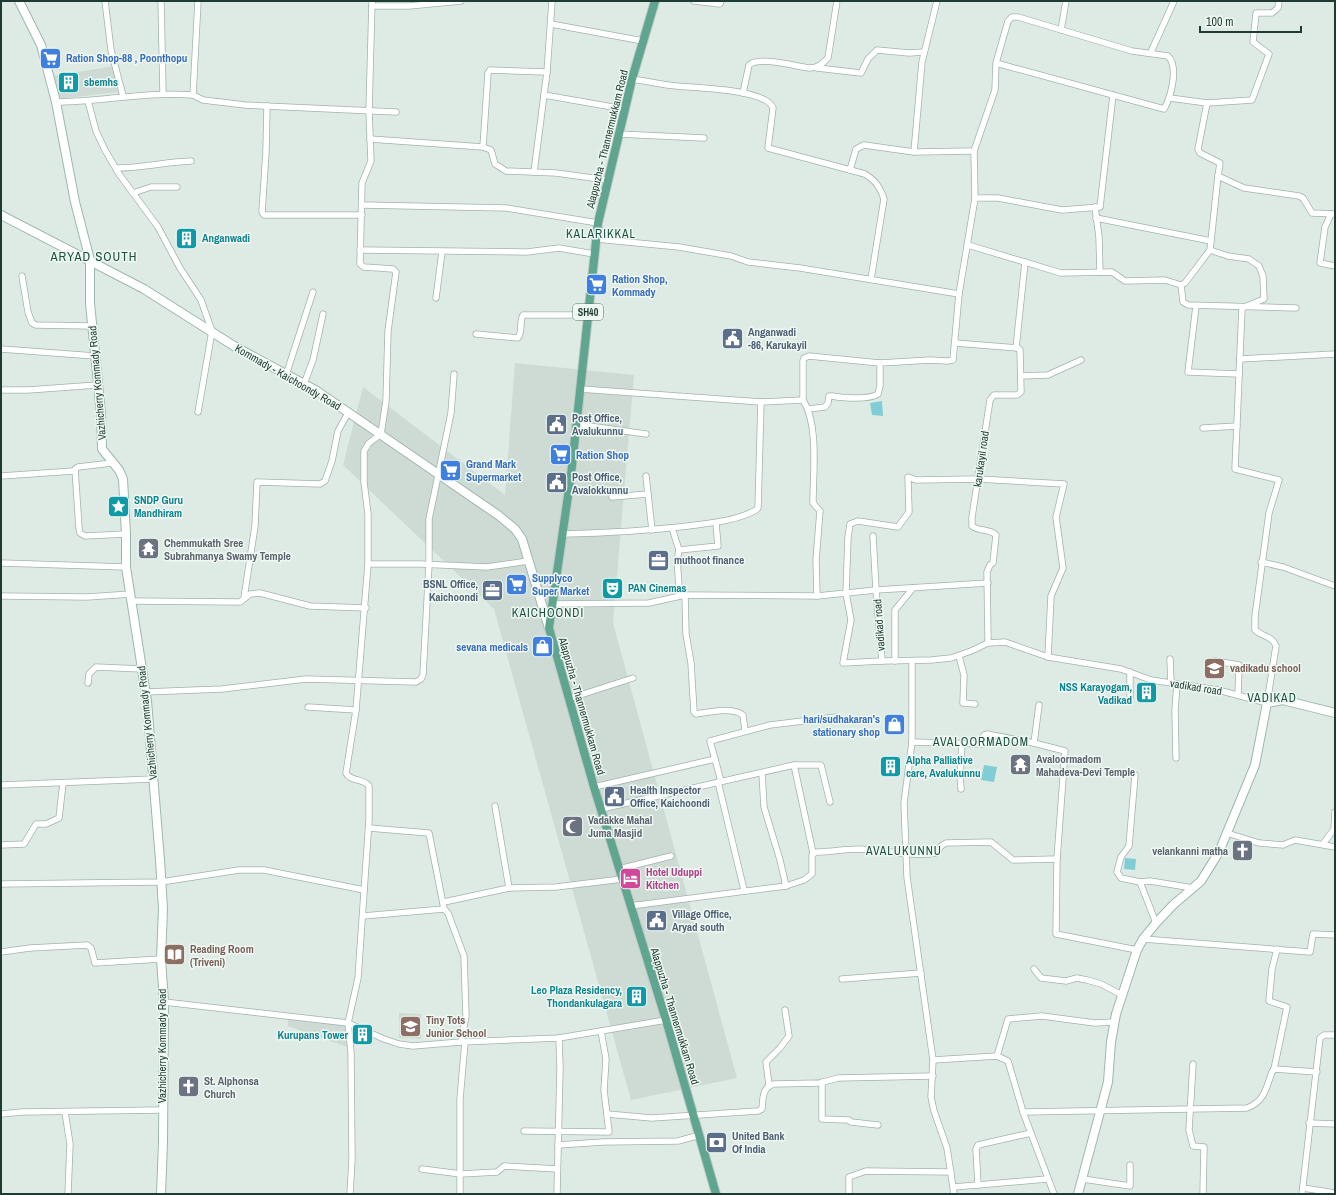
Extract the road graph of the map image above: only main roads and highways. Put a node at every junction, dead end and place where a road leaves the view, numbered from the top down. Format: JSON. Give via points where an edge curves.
{"nodes":[{"id":1,"x":19,"y":1,"type":"edge"},
{"id":2,"x":655,"y":1,"type":"edge"},
{"id":3,"x":1,"y":215,"type":"edge"},
{"id":4,"x":90,"y":260,"type":"junction"},
{"id":5,"x":549,"y":628,"type":"junction"},
{"id":6,"x":1335,"y":713,"type":"edge"},
{"id":7,"x":161,"y":1194,"type":"edge"},
{"id":8,"x":716,"y":1194,"type":"edge"},
{"id":9,"x":1078,"y":1194,"type":"edge"}],
"edges":[{"from":1,"to":4,"type":"main road","name":"Vazhicherry Kommady Road","via":[[41,45]]},
{"from":2,"to":5,"type":"main road","name":"Alappuzha - Thannermukkam Road","number":"SH40","via":[[624,109],[598,223],[571,475]]},
{"from":3,"to":4,"type":"main road","name":"Kommady - Kaichoondy Road"},
{"from":4,"to":5,"type":"main road","name":"Kommady - Kaichoondy Road","via":[[144,289],[234,346],[304,384],[488,507],[516,529],[522,539]]},
{"from":4,"to":7,"type":"main road","name":"Vazhicherry Kommady Road","via":[[92,326],[102,449],[119,470],[122,479],[126,566],[146,692],[161,882],[164,1002]]},
{"from":5,"to":8,"type":"main road","name":"Alappuzha - Thannermukkam Road","number":"SH40","via":[[600,809],[666,1020]]},
{"from":6,"to":9,"type":"main road","via":[[1283,700],[1267,703],[1255,765],[1212,867],[1201,881],[1156,923],[1137,950],[1114,1022],[1108,1082]]}]}
